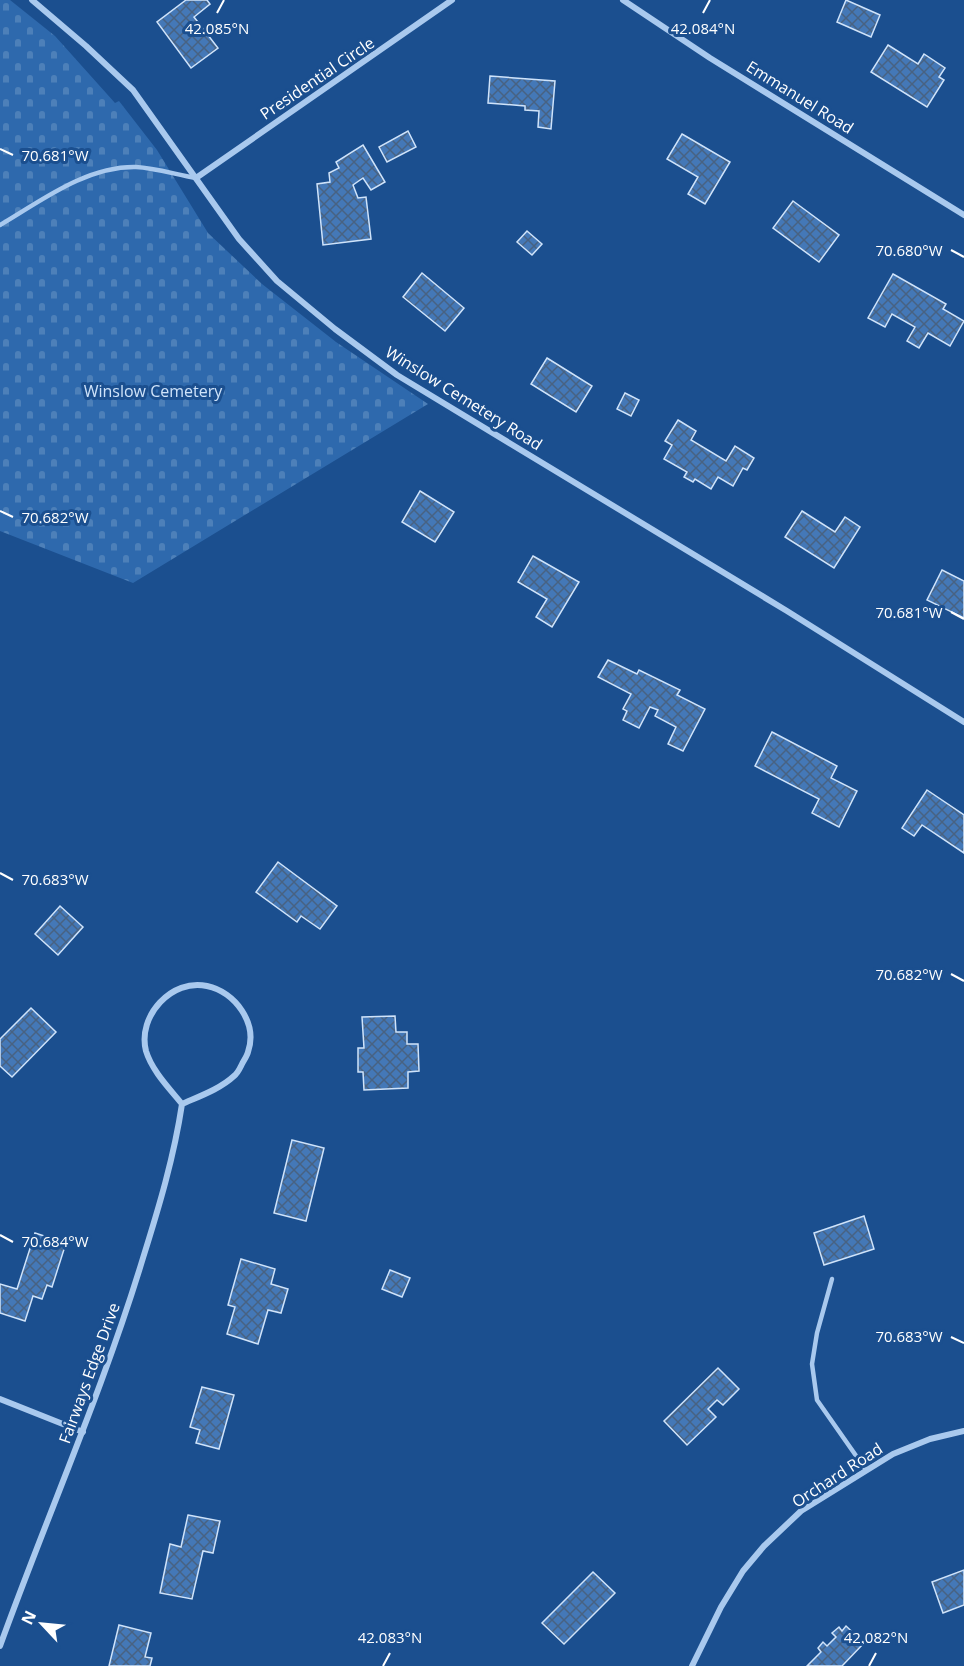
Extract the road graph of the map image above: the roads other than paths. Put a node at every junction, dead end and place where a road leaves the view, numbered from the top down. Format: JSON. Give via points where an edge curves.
{"nodes":[{"id":1,"x":32,"y":0,"type":"edge"},
{"id":2,"x":452,"y":0,"type":"edge"},
{"id":3,"x":624,"y":0,"type":"edge"},
{"id":4,"x":196,"y":178,"type":"junction"},
{"id":5,"x":964,"y":215,"type":"edge"},
{"id":6,"x":0,"y":225,"type":"edge"},
{"id":7,"x":964,"y":722,"type":"edge"},
{"id":8,"x":182,"y":1104,"type":"junction"},
{"id":9,"x":832,"y":1279,"type":"dead end"},
{"id":10,"x":0,"y":1399,"type":"edge"},
{"id":11,"x":83,"y":1431,"type":"junction"},
{"id":12,"x":964,"y":1431,"type":"edge"},
{"id":13,"x":866,"y":1470,"type":"junction"},
{"id":14,"x":0,"y":1646,"type":"edge"},
{"id":15,"x":692,"y":1666,"type":"edge"}],
"edges":[{"from":1,"to":4,"type":"street","name":"Winslow Cemetery Road","via":[[133,90]]},
{"from":2,"to":4,"type":"street","name":"Presidential Circle"},
{"from":3,"to":5,"type":"street","name":"Emmanuel Road","via":[[710,58]]},
{"from":4,"to":6,"type":"lane","via":[[138,167],[114,169],[91,175]]},
{"from":4,"to":7,"type":"street","name":"Winslow Cemetery Road","via":[[239,239],[277,281],[397,375]]},
{"from":8,"to":8,"type":"street","via":[[217,1088],[236,1074],[249,1051],[250,1031],[243,1012],[221,990],[207,986],[177,989],[158,1003],[146,1024],[146,1051]]},
{"from":8,"to":11,"type":"street","name":"Fairways Edge Drive","via":[[165,1188],[123,1325]]},
{"from":9,"to":13,"type":"lane","via":[[812,1364],[817,1400]]},
{"from":10,"to":11,"type":"street"},
{"from":11,"to":14,"type":"street","name":"Fairways Edge Drive"},
{"from":12,"to":13,"type":"street","name":"Orchard Road","via":[[893,1454]]},
{"from":13,"to":15,"type":"street","name":"Orchard Road","via":[[801,1511],[764,1546],[721,1607]]}]}
